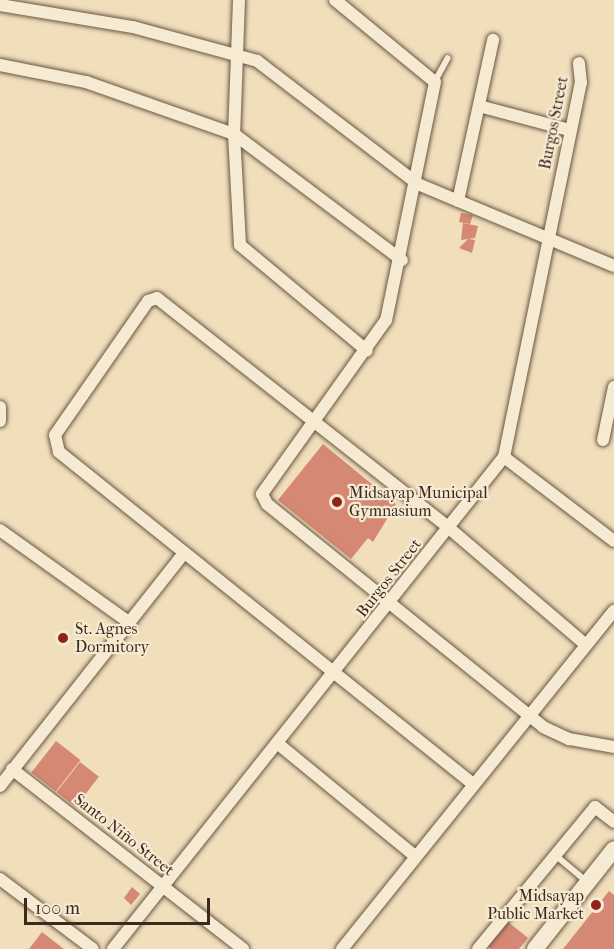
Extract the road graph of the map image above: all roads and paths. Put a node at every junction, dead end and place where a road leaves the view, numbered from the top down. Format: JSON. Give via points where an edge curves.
{"nodes":[{"id":1,"x":239,"y":0,"type":"edge"},
{"id":2,"x":335,"y":0,"type":"edge"},
{"id":3,"x":0,"y":5,"type":"edge"},
{"id":4,"x":493,"y":40,"type":"dead end"},
{"id":5,"x":237,"y":54,"type":"junction"},
{"id":6,"x":448,"y":58,"type":"dead end"},
{"id":7,"x":579,"y":63,"type":"dead end"},
{"id":8,"x":0,"y":65,"type":"edge"},
{"id":9,"x":435,"y":82,"type":"junction"},
{"id":10,"x":479,"y":106,"type":"junction"},
{"id":11,"x":569,"y":130,"type":"junction"},
{"id":12,"x":234,"y":134,"type":"junction"},
{"id":13,"x":418,"y":184,"type":"junction"},
{"id":14,"x":458,"y":201,"type":"junction"},
{"id":15,"x":548,"y":237,"type":"junction"},
{"id":16,"x":402,"y":260,"type":"junction"},
{"id":17,"x":614,"y":266,"type":"edge"},
{"id":18,"x":367,"y":351,"type":"junction"},
{"id":19,"x":614,"y":387,"type":"edge"},
{"id":20,"x":0,"y":407,"type":"edge"},
{"id":21,"x":0,"y":420,"type":"edge"},
{"id":22,"x":314,"y":422,"type":"junction"},
{"id":23,"x":603,"y":440,"type":"dead end"},
{"id":24,"x":504,"y":457,"type":"junction"},
{"id":25,"x":449,"y":528,"type":"junction"},
{"id":26,"x":0,"y":530,"type":"edge"},
{"id":27,"x":614,"y":540,"type":"edge"},
{"id":28,"x":184,"y":553,"type":"junction"},
{"id":29,"x":393,"y":601,"type":"junction"},
{"id":30,"x":614,"y":611,"type":"edge"},
{"id":31,"x":130,"y":622,"type":"junction"},
{"id":32,"x":586,"y":645,"type":"junction"},
{"id":33,"x":334,"y":672,"type":"junction"},
{"id":34,"x":529,"y":716,"type":"junction"},
{"id":35,"x":277,"y":743,"type":"junction"},
{"id":36,"x":614,"y":747,"type":"edge"},
{"id":37,"x":12,"y":769,"type":"junction"},
{"id":38,"x":473,"y":784,"type":"junction"},
{"id":39,"x":0,"y":786,"type":"edge"},
{"id":40,"x":614,"y":822,"type":"edge"},
{"id":41,"x":554,"y":854,"type":"junction"},
{"id":42,"x":415,"y":856,"type":"junction"},
{"id":43,"x":611,"y":857,"type":"edge"},
{"id":44,"x":0,"y":879,"type":"edge"},
{"id":45,"x":587,"y":881,"type":"junction"},
{"id":46,"x":164,"y":887,"type":"junction"},
{"id":47,"x":93,"y":949,"type":"edge"},
{"id":48,"x":113,"y":949,"type":"edge"},
{"id":49,"x":243,"y":949,"type":"edge"},
{"id":50,"x":342,"y":949,"type":"edge"},
{"id":51,"x":478,"y":949,"type":"edge"},
{"id":52,"x":535,"y":949,"type":"edge"}],
"edges":[{"from":1,"to":5,"type":"street"},
{"from":2,"to":9,"type":"street"},
{"from":3,"to":5,"type":"street","via":[[90,18]]},
{"from":4,"to":10,"type":"street"},
{"from":5,"to":12,"type":"street"},
{"from":5,"to":13,"type":"street","via":[[300,90]]},
{"from":6,"to":9,"type":"lane"},
{"from":7,"to":11,"type":"street","name":"Burgos Street","via":[[581,83]]},
{"from":8,"to":12,"type":"street","via":[[86,82]]},
{"from":9,"to":13,"type":"street"},
{"from":10,"to":11,"type":"street"},
{"from":10,"to":14,"type":"street"},
{"from":11,"to":15,"type":"street","name":"Burgos Street"},
{"from":12,"to":16,"type":"street"},
{"from":12,"to":18,"type":"street","via":[[238,235],[246,255]]},
{"from":13,"to":14,"type":"street"},
{"from":13,"to":16,"type":"street"},
{"from":14,"to":15,"type":"street"},
{"from":15,"to":17,"type":"street"},
{"from":15,"to":24,"type":"street","name":"Burgos Street"},
{"from":16,"to":18,"type":"street","via":[[386,320]]},
{"from":18,"to":22,"type":"street"},
{"from":19,"to":23,"type":"street"},
{"from":20,"to":21,"type":"street"},
{"from":22,"to":25,"type":"street"},
{"from":22,"to":28,"type":"street","via":[[157,298],[148,302],[53,444]]},
{"from":22,"to":29,"type":"street","via":[[262,494],[267,504]]},
{"from":24,"to":25,"type":"street","name":"Burgos Street"},
{"from":24,"to":27,"type":"street"},
{"from":25,"to":29,"type":"street","name":"Burgos Street"},
{"from":25,"to":32,"type":"street"},
{"from":26,"to":31,"type":"street"},
{"from":28,"to":31,"type":"street"},
{"from":28,"to":33,"type":"street"},
{"from":29,"to":33,"type":"street","name":"Burgos Street"},
{"from":29,"to":34,"type":"street"},
{"from":30,"to":32,"type":"street"},
{"from":31,"to":37,"type":"street"},
{"from":32,"to":34,"type":"street"},
{"from":33,"to":35,"type":"street","name":"Burgos Street"},
{"from":33,"to":38,"type":"street"},
{"from":34,"to":36,"type":"street","via":[[569,740]]},
{"from":34,"to":38,"type":"street"},
{"from":35,"to":42,"type":"street"},
{"from":35,"to":46,"type":"street","name":"Burgos Street"},
{"from":37,"to":39,"type":"street"},
{"from":37,"to":46,"type":"street","name":"Santo Niño Street"},
{"from":38,"to":42,"type":"street"},
{"from":40,"to":41,"type":"street","via":[[595,807]]},
{"from":41,"to":45,"type":"lane"},
{"from":41,"to":51,"type":"street"},
{"from":42,"to":50,"type":"street"},
{"from":43,"to":45,"type":"main road"},
{"from":44,"to":47,"type":"street"},
{"from":45,"to":52,"type":"main road"},
{"from":46,"to":48,"type":"street","name":"Burgos Street"},
{"from":46,"to":49,"type":"street","name":"Santo Niño Street"}]}
